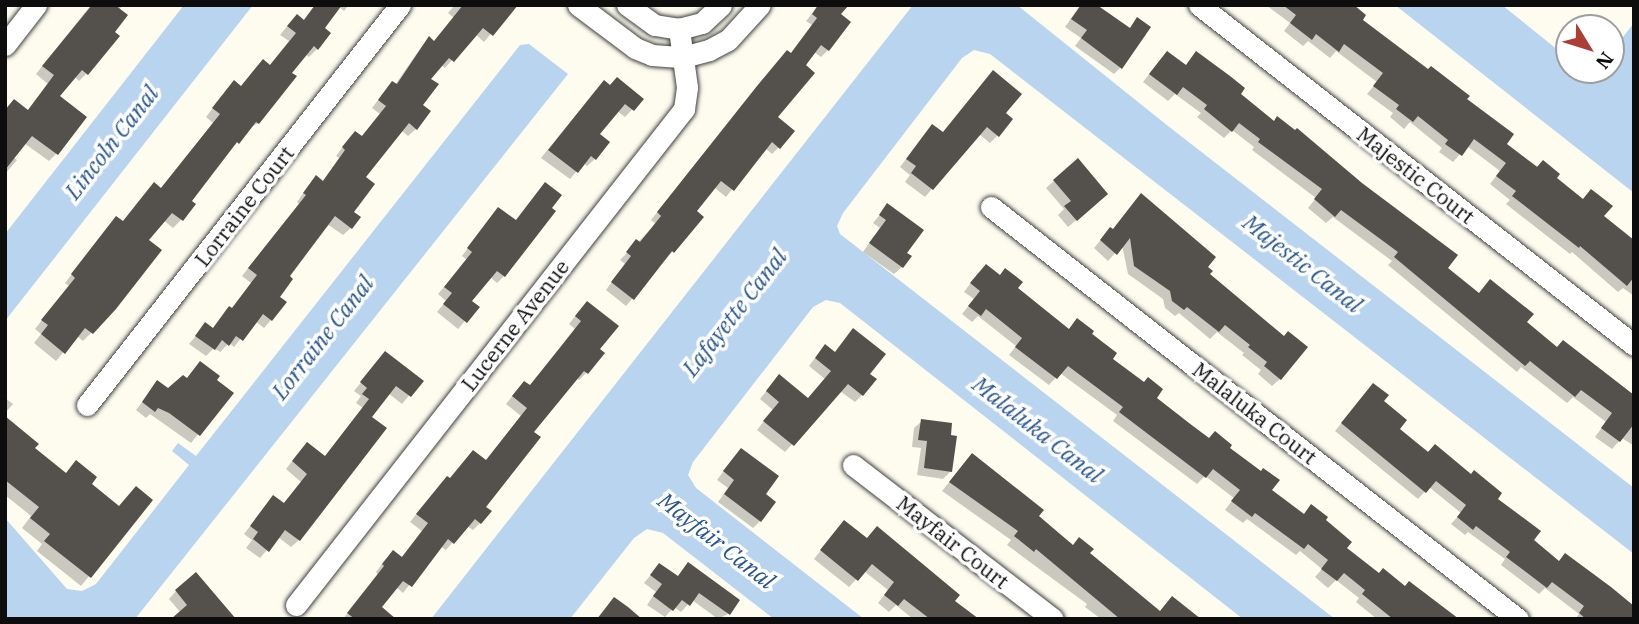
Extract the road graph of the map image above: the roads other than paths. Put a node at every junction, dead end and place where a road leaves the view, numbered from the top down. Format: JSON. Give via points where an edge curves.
{"nodes":[{"id":1,"x":36,"y":5,"type":"edge"},
{"id":2,"x":400,"y":5,"type":"edge"},
{"id":3,"x":578,"y":5,"type":"edge"},
{"id":4,"x":626,"y":5,"type":"edge"},
{"id":5,"x":721,"y":5,"type":"edge"},
{"id":6,"x":760,"y":5,"type":"edge"},
{"id":7,"x":1199,"y":5,"type":"edge"},
{"id":8,"x":679,"y":29,"type":"junction"},
{"id":9,"x":5,"y":45,"type":"edge"},
{"id":10,"x":683,"y":57,"type":"junction"},
{"id":11,"x":991,"y":206,"type":"dead end"},
{"id":12,"x":1634,"y":345,"type":"edge"},
{"id":13,"x":87,"y":405,"type":"dead end"},
{"id":14,"x":853,"y":465,"type":"dead end"},
{"id":15,"x":296,"y":606,"type":"dead end"},
{"id":16,"x":1053,"y":619,"type":"edge"},
{"id":17,"x":1518,"y":619,"type":"edge"}],
"edges":[{"from":1,"to":9,"type":"street"},
{"from":2,"to":13,"type":"street","name":"Lorraine Court"},
{"from":3,"to":10,"type":"street","via":[[635,48],[652,55]]},
{"from":4,"to":8,"type":"street","via":[[655,25]]},
{"from":5,"to":8,"type":"street","via":[[702,23]]},
{"from":6,"to":10,"type":"street","via":[[728,40]]},
{"from":7,"to":12,"type":"street","name":"Majestic Court"},
{"from":8,"to":10,"type":"street","name":"Lucerne Avenue"},
{"from":10,"to":15,"type":"street","name":"Lucerne Avenue","via":[[684,109]]},
{"from":11,"to":17,"type":"street","name":"Malaluka Court"},
{"from":14,"to":16,"type":"street","name":"Mayfair Court"}]}
